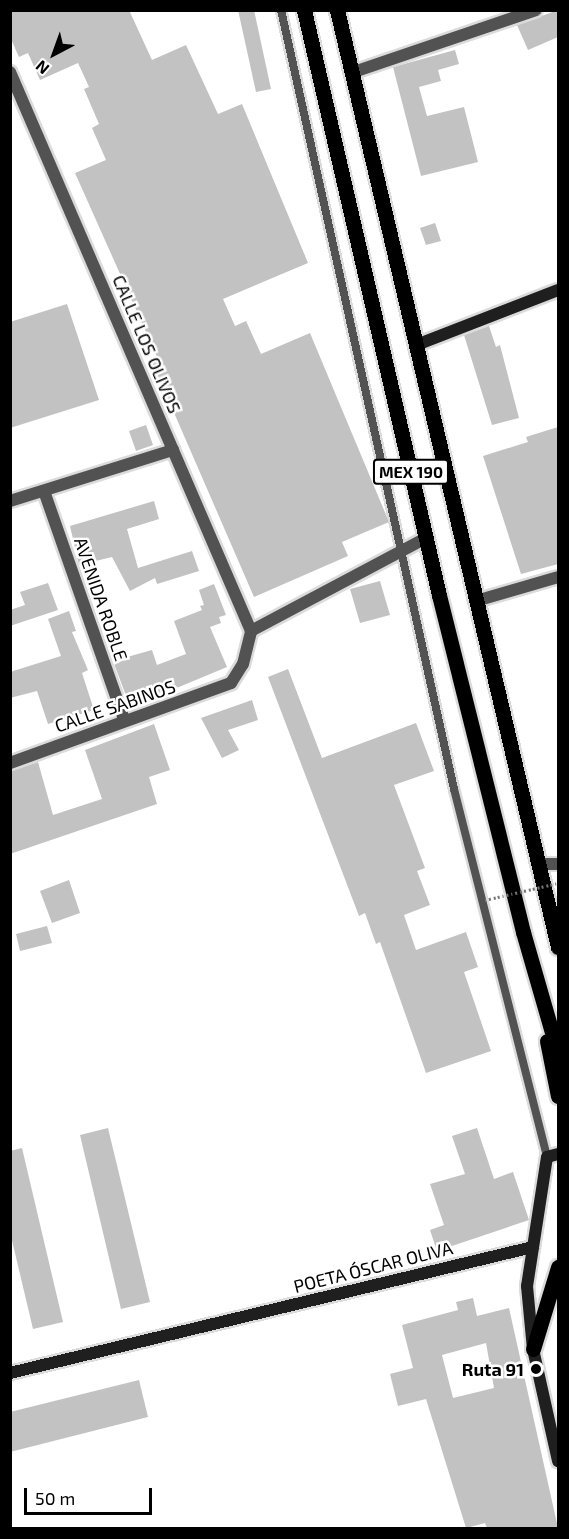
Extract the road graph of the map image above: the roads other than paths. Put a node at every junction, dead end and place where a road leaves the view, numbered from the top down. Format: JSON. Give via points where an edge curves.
{"nodes":[{"id":1,"x":280,"y":10,"type":"edge"},
{"id":2,"x":304,"y":10,"type":"edge"},
{"id":3,"x":337,"y":10,"type":"edge"},
{"id":4,"x":536,"y":10,"type":"edge"},
{"id":5,"x":10,"y":72,"type":"edge"},
{"id":6,"x":351,"y":73,"type":"junction"},
{"id":7,"x":558,"y":290,"type":"edge"},
{"id":8,"x":418,"y":344,"type":"junction"},
{"id":9,"x":173,"y":450,"type":"junction"},
{"id":10,"x":44,"y":491,"type":"junction"},
{"id":11,"x":10,"y":501,"type":"edge"},
{"id":12,"x":426,"y":538,"type":"junction"},
{"id":13,"x":401,"y":549,"type":"junction"},
{"id":14,"x":558,"y":577,"type":"edge"},
{"id":15,"x":479,"y":600,"type":"junction"},
{"id":16,"x":251,"y":631,"type":"junction"},
{"id":17,"x":124,"y":720,"type":"junction"},
{"id":18,"x":10,"y":763,"type":"edge"},
{"id":19,"x":540,"y":864,"type":"junction"},
{"id":20,"x":558,"y":864,"type":"edge"},
{"id":21,"x":524,"y":932,"type":"junction"},
{"id":22,"x":558,"y":946,"type":"edge"},
{"id":23,"x":558,"y":1053,"type":"edge"},
{"id":24,"x":558,"y":1096,"type":"edge"},
{"id":25,"x":553,"y":1155,"type":"edge"},
{"id":26,"x":533,"y":1247,"type":"junction"},
{"id":27,"x":558,"y":1266,"type":"edge"},
{"id":28,"x":533,"y":1349,"type":"junction"},
{"id":29,"x":10,"y":1373,"type":"edge"},
{"id":30,"x":558,"y":1461,"type":"edge"}],
"edges":[{"from":1,"to":13,"type":"lane"},
{"from":2,"to":12,"type":"main road","number":"MEX 190"},
{"from":3,"to":6,"type":"main road","number":"MEX 190"},
{"from":4,"to":6,"type":"street"},
{"from":5,"to":9,"type":"street","name":"CALLE LOS OLIVOS"},
{"from":6,"to":8,"type":"main road","number":"MEX 190"},
{"from":7,"to":8,"type":"street"},
{"from":8,"to":15,"type":"main road","number":"MEX 190"},
{"from":9,"to":10,"type":"street"},
{"from":9,"to":16,"type":"street","name":"CALLE LOS OLIVOS"},
{"from":10,"to":11,"type":"street"},
{"from":10,"to":17,"type":"street","name":"AVENIDA ROBLE"},
{"from":12,"to":13,"type":"street"},
{"from":12,"to":21,"type":"main road","number":"MEX 190"},
{"from":13,"to":16,"type":"street"},
{"from":13,"to":25,"type":"lane","via":[[457,801]]},
{"from":14,"to":15,"type":"street"},
{"from":15,"to":19,"type":"main road","number":"MEX 190"},
{"from":16,"to":17,"type":"street","name":"CALLE SABINOS","via":[[243,664],[231,683]]},
{"from":17,"to":18,"type":"street","name":"CALLE SABINOS"},
{"from":19,"to":20,"type":"street"},
{"from":19,"to":22,"type":"main road","number":"MEX 190"},
{"from":21,"to":23,"type":"main road","number":"MEX 190"},
{"from":21,"to":24,"type":"main road","number":"MEX 190"},
{"from":25,"to":26,"type":"street"},
{"from":26,"to":28,"type":"street","via":[[527,1286]]},
{"from":26,"to":29,"type":"street","name":"POETA ÓSCAR OLIVA"},
{"from":27,"to":28,"type":"main road"},
{"from":28,"to":30,"type":"street"}]}
